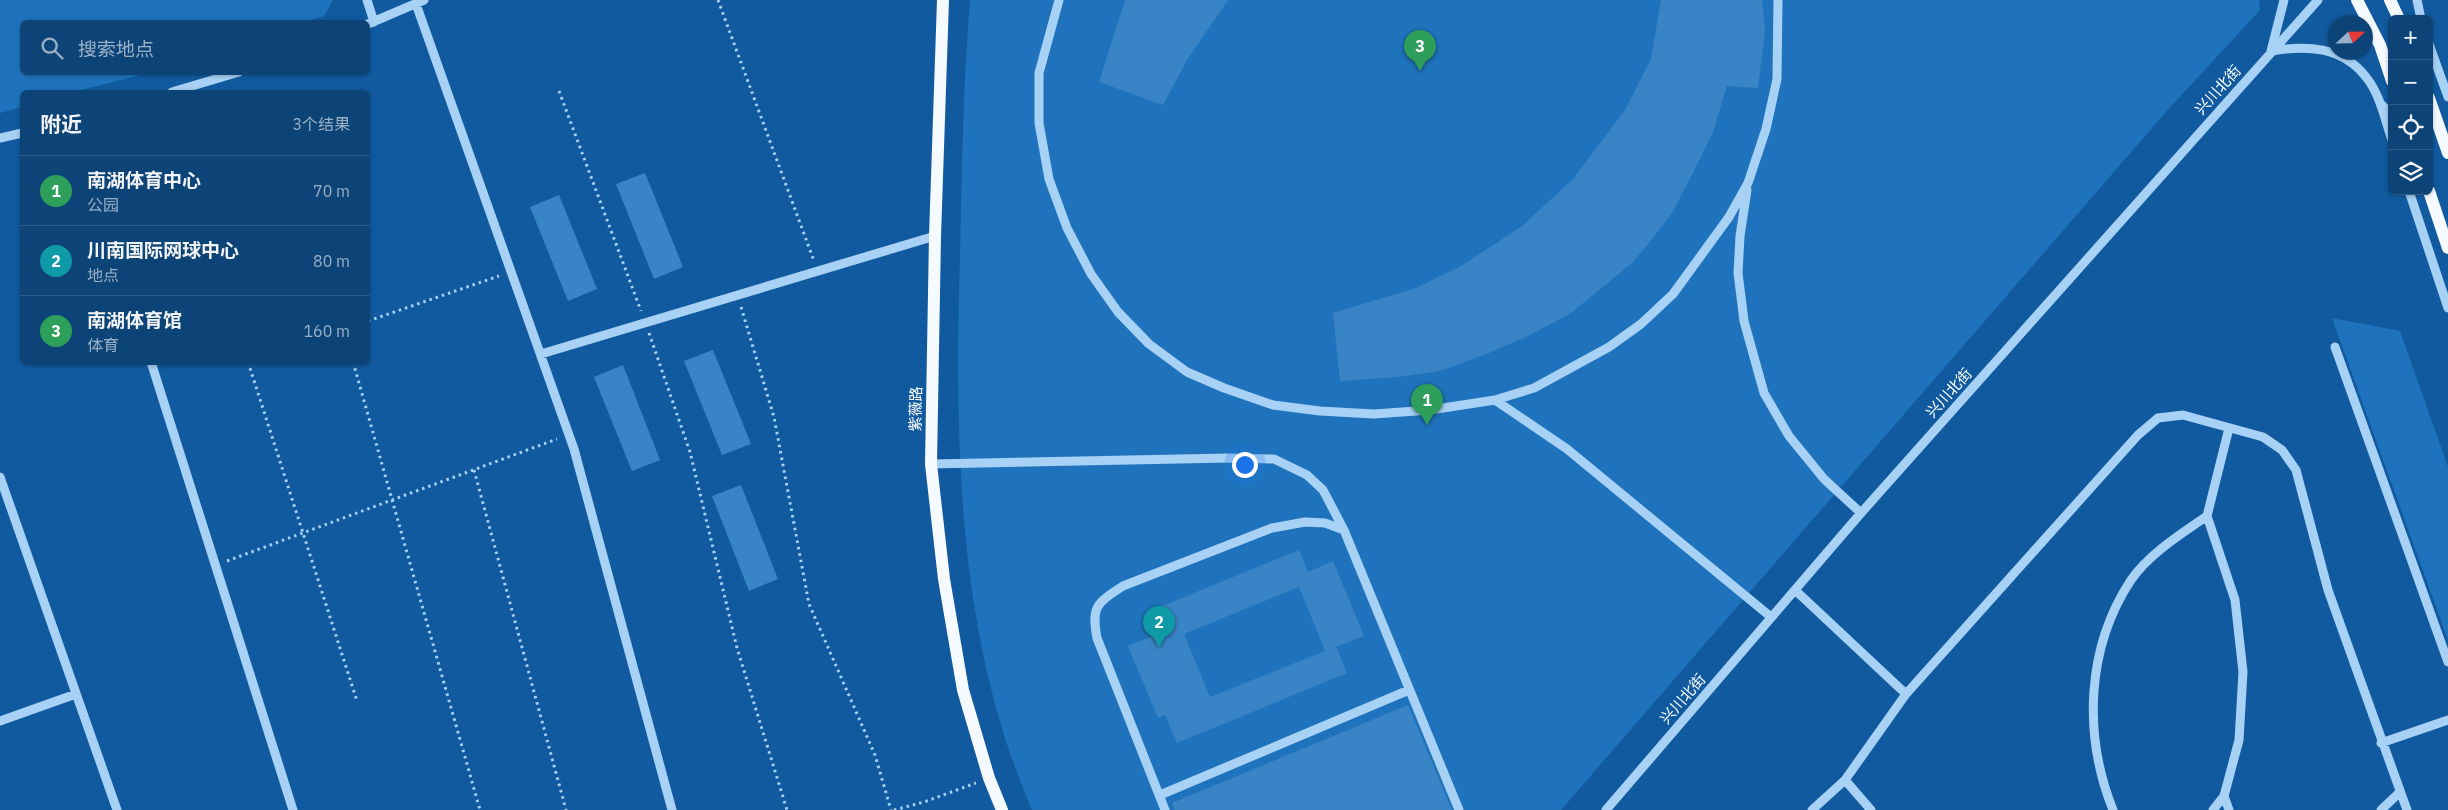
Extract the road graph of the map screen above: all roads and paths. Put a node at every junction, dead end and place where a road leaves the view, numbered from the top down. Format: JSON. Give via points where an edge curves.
{"nodes":[{"id":1,"x":367,"y":0,"type":"edge"},
{"id":2,"x":718,"y":0,"type":"edge"},
{"id":3,"x":943,"y":0,"type":"edge"},
{"id":4,"x":1059,"y":0,"type":"edge"},
{"id":5,"x":1778,"y":0,"type":"edge"},
{"id":6,"x":2284,"y":0,"type":"edge"},
{"id":7,"x":2318,"y":0,"type":"edge"},
{"id":8,"x":2357,"y":0,"type":"edge"},
{"id":9,"x":2390,"y":0,"type":"edge"},
{"id":10,"x":2417,"y":0,"type":"edge"},
{"id":11,"x":420,"y":2,"type":"edge"},
{"id":12,"x":2397,"y":15,"type":"edge"},
{"id":13,"x":2420,"y":15,"type":"edge"},
{"id":14,"x":371,"y":23,"type":"edge"},
{"id":15,"x":2271,"y":51,"type":"junction"},
{"id":16,"x":2433,"y":55,"type":"edge"},
{"id":17,"x":2433,"y":68,"type":"edge"},
{"id":18,"x":2388,"y":69,"type":"edge"},
{"id":19,"x":229,"y":75,"type":"edge"},
{"id":20,"x":2442,"y":80,"type":"junction"},
{"id":21,"x":179,"y":90,"type":"edge"},
{"id":22,"x":559,"y":92,"type":"dead end"},
{"id":23,"x":2448,"y":98,"type":"edge"},
{"id":24,"x":2378,"y":101,"type":"junction"},
{"id":25,"x":2431,"y":105,"type":"edge"},
{"id":26,"x":2388,"y":112,"type":"edge"},
{"id":27,"x":2388,"y":129,"type":"edge"},
{"id":28,"x":20,"y":133,"type":"edge"},
{"id":29,"x":0,"y":138,"type":"edge"},
{"id":30,"x":2448,"y":153,"type":"edge"},
{"id":31,"x":1748,"y":183,"type":"junction"},
{"id":32,"x":2410,"y":195,"type":"edge"},
{"id":33,"x":2430,"y":195,"type":"edge"},
{"id":34,"x":935,"y":236,"type":"junction"},
{"id":35,"x":2448,"y":248,"type":"edge"},
{"id":36,"x":818,"y":270,"type":"junction"},
{"id":37,"x":511,"y":272,"type":"junction"},
{"id":38,"x":738,"y":295,"type":"junction"},
{"id":39,"x":2448,"y":308,"type":"edge"},
{"id":40,"x":370,"y":320,"type":"edge"},
{"id":41,"x":646,"y":323,"type":"junction"},
{"id":42,"x":2335,"y":347,"type":"dead end"},
{"id":43,"x":541,"y":354,"type":"junction"},
{"id":44,"x":152,"y":365,"type":"edge"},
{"id":45,"x":249,"y":365,"type":"edge"},
{"id":46,"x":354,"y":365,"type":"edge"},
{"id":47,"x":1495,"y":400,"type":"junction"},
{"id":48,"x":2229,"y":428,"type":"junction"},
{"id":49,"x":569,"y":434,"type":"junction"},
{"id":50,"x":931,"y":464,"type":"junction"},
{"id":51,"x":474,"y":470,"type":"junction"},
{"id":52,"x":0,"y":478,"type":"edge"},
{"id":53,"x":393,"y":500,"type":"junction"},
{"id":54,"x":1861,"y":513,"type":"junction"},
{"id":55,"x":2207,"y":516,"type":"junction"},
{"id":56,"x":1344,"y":530,"type":"junction"},
{"id":57,"x":302,"y":533,"type":"junction"},
{"id":58,"x":215,"y":565,"type":"junction"},
{"id":59,"x":1795,"y":590,"type":"junction"},
{"id":60,"x":1771,"y":617,"type":"junction"},
{"id":61,"x":2448,"y":662,"type":"edge"},
{"id":62,"x":1410,"y":690,"type":"junction"},
{"id":63,"x":76,"y":694,"type":"junction"},
{"id":64,"x":1906,"y":694,"type":"junction"},
{"id":65,"x":357,"y":701,"type":"dead end"},
{"id":66,"x":0,"y":720,"type":"edge"},
{"id":67,"x":2448,"y":720,"type":"edge"},
{"id":68,"x":2382,"y":743,"type":"junction"},
{"id":69,"x":989,"y":778,"type":"junction"},
{"id":70,"x":1846,"y":780,"type":"junction"},
{"id":71,"x":2400,"y":792,"type":"junction"},
{"id":72,"x":1160,"y":795,"type":"junction"},
{"id":73,"x":2224,"y":796,"type":"junction"},
{"id":74,"x":117,"y":810,"type":"edge"},
{"id":75,"x":293,"y":810,"type":"edge"},
{"id":76,"x":480,"y":810,"type":"edge"},
{"id":77,"x":566,"y":810,"type":"edge"},
{"id":78,"x":672,"y":810,"type":"edge"},
{"id":79,"x":787,"y":810,"type":"edge"},
{"id":80,"x":892,"y":810,"type":"edge"},
{"id":81,"x":1002,"y":810,"type":"edge"},
{"id":82,"x":1166,"y":810,"type":"edge"},
{"id":83,"x":1459,"y":810,"type":"edge"},
{"id":84,"x":1606,"y":810,"type":"edge"},
{"id":85,"x":1812,"y":810,"type":"edge"},
{"id":86,"x":1871,"y":810,"type":"edge"},
{"id":87,"x":2113,"y":810,"type":"edge"},
{"id":88,"x":2213,"y":810,"type":"edge"},
{"id":89,"x":2229,"y":810,"type":"edge"},
{"id":90,"x":2381,"y":810,"type":"edge"},
{"id":91,"x":2407,"y":810,"type":"edge"}],
"edges":[{"from":1,"to":14,"type":"street"},
{"from":2,"to":36,"type":"path"},
{"from":3,"to":34,"type":"main road","name":"紫薇路"},
{"from":4,"to":47,"type":"street","via":[[1040,74],[1039,123],[1049,180],[1067,228],[1091,274],[1118,312],[1149,344],[1187,372],[1273,405],[1374,414]]},
{"from":5,"to":31,"type":"street","via":[[1778,79]]},
{"from":6,"to":15,"type":"street"},
{"from":7,"to":15,"type":"street","name":"兴川北街"},
{"from":8,"to":18,"type":"main road"},
{"from":9,"to":12,"type":"main road"},
{"from":10,"to":13,"type":"street"},
{"from":11,"to":14,"type":"street"},
{"from":11,"to":37,"type":"street"},
{"from":15,"to":24,"type":"street","via":[[2298,46],[2324,50],[2347,60],[2366,77]]},
{"from":15,"to":54,"type":"street","name":"兴川北街"},
{"from":16,"to":20,"type":"street"},
{"from":17,"to":20,"type":"street"},
{"from":19,"to":21,"type":"street"},
{"from":20,"to":23,"type":"street"},
{"from":22,"to":41,"type":"path"},
{"from":24,"to":26,"type":"street"},
{"from":24,"to":27,"type":"street"},
{"from":25,"to":30,"type":"main road"},
{"from":28,"to":29,"type":"street"},
{"from":31,"to":47,"type":"street","via":[[1706,251],[1673,294],[1641,324],[1566,372],[1534,388]]},
{"from":31,"to":54,"type":"street","via":[[1738,273],[1744,321],[1764,393],[1794,444],[1824,479]]},
{"from":32,"to":39,"type":"street"},
{"from":33,"to":35,"type":"main road"},
{"from":34,"to":36,"type":"street"},
{"from":34,"to":50,"type":"main road","name":"紫薇路"},
{"from":36,"to":38,"type":"street"},
{"from":37,"to":40,"type":"path"},
{"from":37,"to":43,"type":"street"},
{"from":38,"to":41,"type":"street"},
{"from":38,"to":80,"type":"path","via":[[774,416],[809,604],[875,755]]},
{"from":41,"to":43,"type":"street"},
{"from":41,"to":79,"type":"path","via":[[690,452],[737,648]]},
{"from":42,"to":61,"type":"street"},
{"from":43,"to":49,"type":"street"},
{"from":44,"to":58,"type":"street"},
{"from":45,"to":57,"type":"path"},
{"from":46,"to":53,"type":"path"},
{"from":47,"to":60,"type":"street","via":[[1568,449]]},
{"from":48,"to":55,"type":"street"},
{"from":48,"to":64,"type":"street","via":[[2182,415],[2158,418],[2138,434]]},
{"from":48,"to":68,"type":"street","via":[[2263,437],[2282,450],[2296,470],[2328,590]]},
{"from":49,"to":51,"type":"path"},
{"from":49,"to":78,"type":"street"},
{"from":50,"to":56,"type":"street","via":[[1274,459],[1307,474],[1324,490]]},
{"from":50,"to":69,"type":"main road","name":"紫薇路","via":[[944,579],[963,690]]},
{"from":51,"to":53,"type":"path"},
{"from":51,"to":77,"type":"path"},
{"from":52,"to":63,"type":"street"},
{"from":53,"to":57,"type":"path"},
{"from":53,"to":76,"type":"path"},
{"from":54,"to":59,"type":"street","name":"兴川北街"},
{"from":55,"to":73,"type":"street","via":[[2235,600],[2243,672],[2239,740]]},
{"from":55,"to":87,"type":"street","via":[[2165,545],[2132,579],[2108,625],[2093,682],[2092,735]]},
{"from":56,"to":62,"type":"street"},
{"from":56,"to":72,"type":"street","via":[[1325,523],[1306,522],[1272,528],[1123,586],[1102,600],[1093,618],[1097,638]]},
{"from":57,"to":58,"type":"path"},
{"from":57,"to":65,"type":"path"},
{"from":58,"to":75,"type":"street"},
{"from":59,"to":60,"type":"street","name":"兴川北街"},
{"from":59,"to":64,"type":"street"},
{"from":60,"to":84,"type":"street","name":"兴川北街"},
{"from":62,"to":72,"type":"street"},
{"from":62,"to":83,"type":"street"},
{"from":63,"to":66,"type":"street"},
{"from":63,"to":74,"type":"street"},
{"from":64,"to":70,"type":"street"},
{"from":67,"to":68,"type":"street"},
{"from":68,"to":71,"type":"street"},
{"from":69,"to":80,"type":"path"},
{"from":69,"to":81,"type":"main road","name":"紫薇路"},
{"from":70,"to":85,"type":"street"},
{"from":70,"to":86,"type":"street"},
{"from":71,"to":90,"type":"street"},
{"from":71,"to":91,"type":"street"},
{"from":72,"to":82,"type":"street"},
{"from":73,"to":88,"type":"street"},
{"from":73,"to":89,"type":"street"}]}
